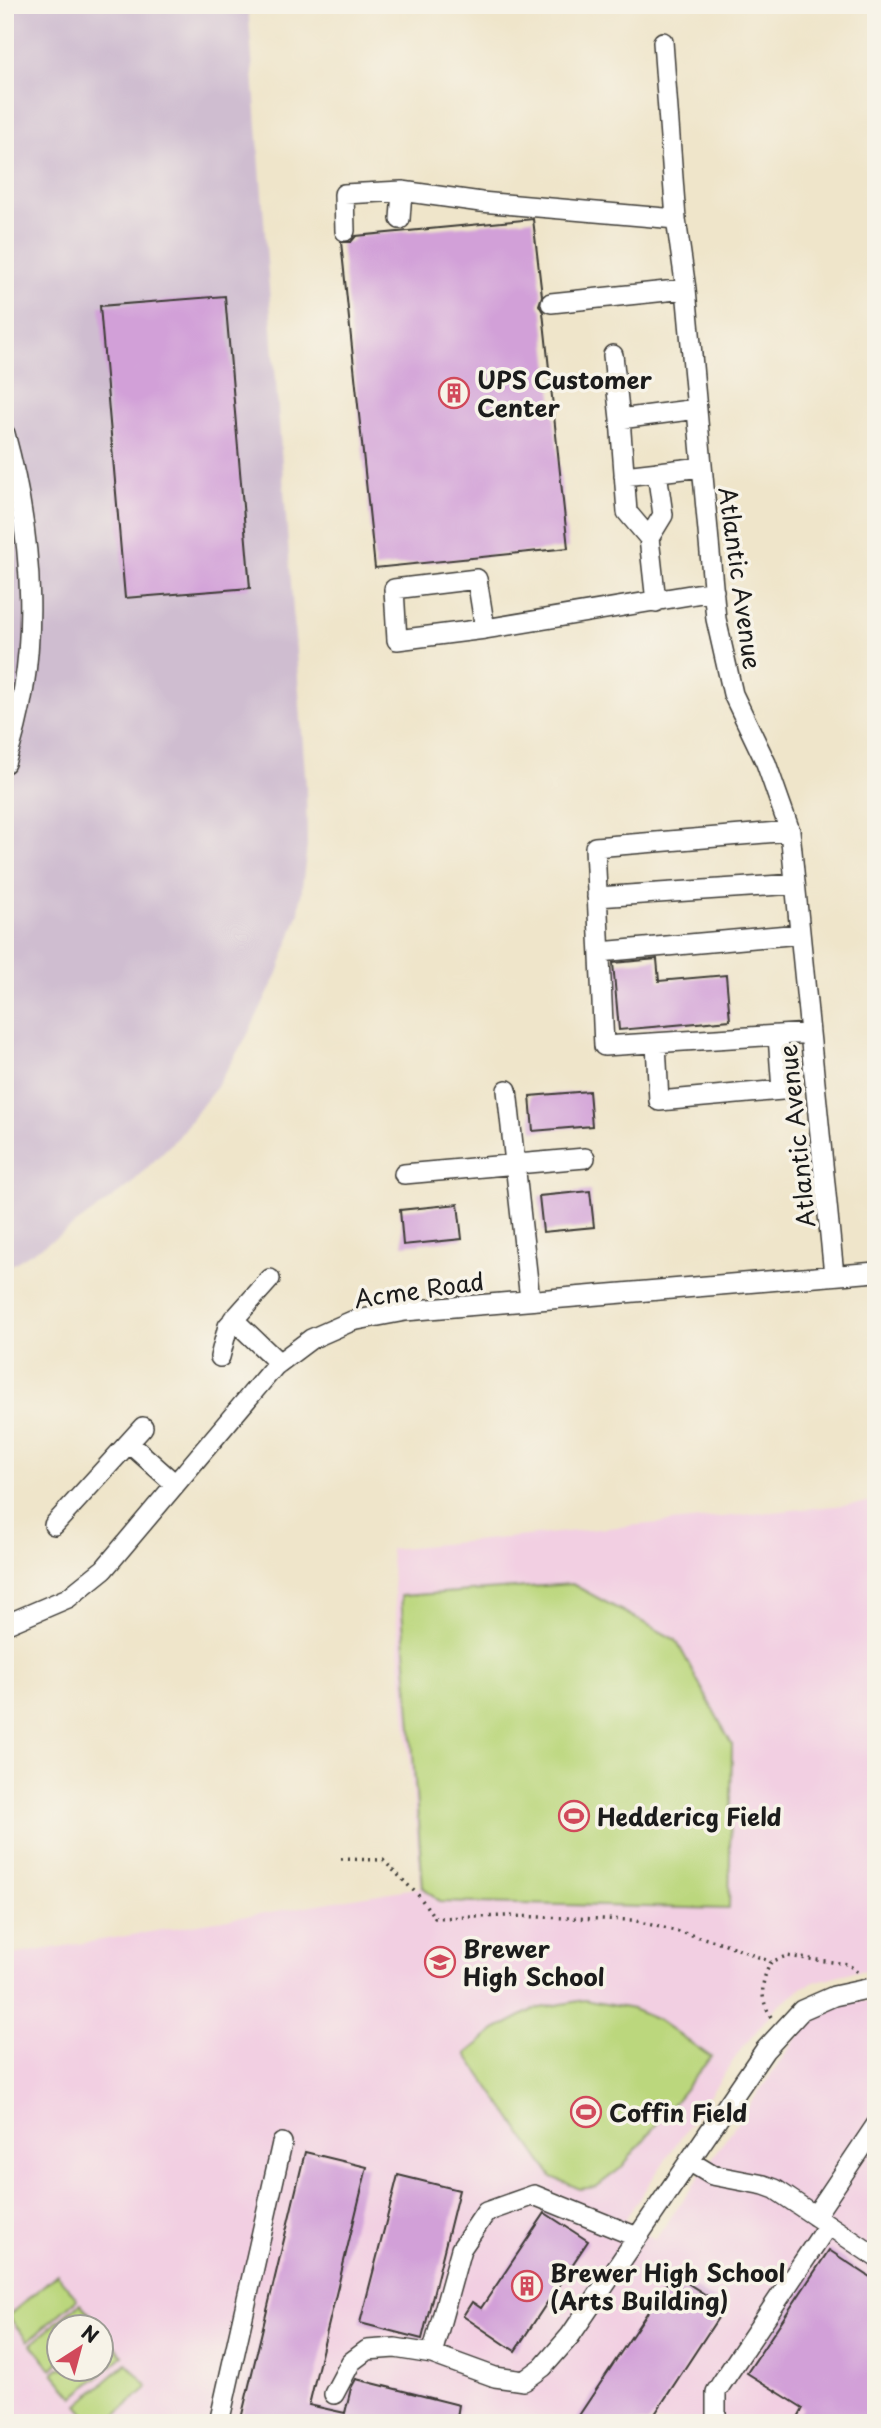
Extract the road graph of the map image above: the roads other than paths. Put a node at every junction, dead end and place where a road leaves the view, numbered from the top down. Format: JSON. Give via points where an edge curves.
{"nodes":[{"id":1,"x":663,"y":42,"type":"dead end"},
{"id":2,"x":402,"y":191,"type":"junction"},
{"id":3,"x":400,"y":219,"type":"dead end"},
{"id":4,"x":676,"y":219,"type":"junction"},
{"id":5,"x":345,"y":231,"type":"dead end"},
{"id":6,"x":686,"y":289,"type":"junction"},
{"id":7,"x":551,"y":303,"type":"dead end"},
{"id":8,"x":612,"y":355,"type":"dead end"},
{"id":9,"x":697,"y":409,"type":"junction"},
{"id":10,"x":620,"y":419,"type":"junction"},
{"id":11,"x":5,"y":434,"type":"edge"},
{"id":12,"x":702,"y":467,"type":"junction"},
{"id":13,"x":657,"y":472,"type":"junction"},
{"id":14,"x":624,"y":477,"type":"junction"},
{"id":15,"x":649,"y":538,"type":"junction"},
{"id":16,"x":714,"y":591,"type":"junction"},
{"id":17,"x":656,"y":602,"type":"junction"},
{"id":18,"x":485,"y":629,"type":"junction"},
{"id":19,"x":13,"y":697,"type":"edge"},
{"id":20,"x":5,"y":763,"type":"edge"},
{"id":21,"x":790,"y":831,"type":"junction"},
{"id":22,"x":795,"y":884,"type":"junction"},
{"id":23,"x":597,"y":897,"type":"junction"},
{"id":24,"x":800,"y":934,"type":"junction"},
{"id":25,"x":600,"y":952,"type":"junction"},
{"id":26,"x":810,"y":1032,"type":"junction"},
{"id":27,"x":778,"y":1036,"type":"junction"},
{"id":28,"x":656,"y":1044,"type":"junction"},
{"id":29,"x":507,"y":1090,"type":"dead end"},
{"id":30,"x":585,"y":1158,"type":"dead end"},
{"id":31,"x":513,"y":1164,"type":"junction"},
{"id":32,"x":404,"y":1174,"type":"dead end"},
{"id":33,"x":876,"y":1272,"type":"edge"},
{"id":34,"x":834,"y":1275,"type":"junction"},
{"id":35,"x":270,"y":1279,"type":"dead end"},
{"id":36,"x":530,"y":1300,"type":"junction"},
{"id":37,"x":233,"y":1319,"type":"junction"},
{"id":38,"x":220,"y":1357,"type":"dead end"},
{"id":39,"x":279,"y":1363,"type":"junction"},
{"id":40,"x":143,"y":1427,"type":"dead end"},
{"id":41,"x":129,"y":1443,"type":"junction"},
{"id":42,"x":175,"y":1484,"type":"junction"},
{"id":43,"x":54,"y":1525,"type":"dead end"},
{"id":44,"x":5,"y":1625,"type":"edge"},
{"id":45,"x":871,"y":1983,"type":"edge"},
{"id":46,"x":876,"y":2125,"type":"edge"},
{"id":47,"x":282,"y":2143,"type":"dead end"},
{"id":48,"x":689,"y":2161,"type":"junction"},
{"id":49,"x":821,"y":2221,"type":"junction"},
{"id":50,"x":637,"y":2237,"type":"junction"},
{"id":51,"x":876,"y":2257,"type":"edge"},
{"id":52,"x":432,"y":2354,"type":"junction"},
{"id":53,"x":334,"y":2394,"type":"dead end"},
{"id":54,"x":219,"y":2423,"type":"edge"},
{"id":55,"x":716,"y":2423,"type":"edge"}],
"edges":[{"from":1,"to":4,"type":"street","name":"Atlantic Avenue"},
{"from":2,"to":3,"type":"street"},
{"from":2,"to":4,"type":"street"},
{"from":2,"to":5,"type":"street","via":[[344,194]]},
{"from":4,"to":6,"type":"street","name":"Atlantic Avenue"},
{"from":6,"to":7,"type":"street"},
{"from":6,"to":9,"type":"street","name":"Atlantic Avenue"},
{"from":8,"to":10,"type":"street"},
{"from":9,"to":10,"type":"street"},
{"from":9,"to":12,"type":"street","name":"Atlantic Avenue"},
{"from":10,"to":14,"type":"street"},
{"from":11,"to":19,"type":"street","via":[[27,539],[30,613]]},
{"from":12,"to":13,"type":"street"},
{"from":12,"to":16,"type":"street","name":"Atlantic Avenue"},
{"from":13,"to":14,"type":"street"},
{"from":13,"to":15,"type":"street","via":[[663,515]]},
{"from":14,"to":15,"type":"street","via":[[627,512]]},
{"from":15,"to":17,"type":"street"},
{"from":16,"to":17,"type":"street"},
{"from":16,"to":21,"type":"street","name":"Atlantic Avenue","via":[[733,694],[766,763]]},
{"from":17,"to":18,"type":"street"},
{"from":18,"to":18,"type":"street","via":[[477,579],[394,589],[397,640]]},
{"from":19,"to":20,"type":"street"},
{"from":21,"to":22,"type":"street","name":"Atlantic Avenue"},
{"from":21,"to":23,"type":"street","via":[[595,847]]},
{"from":22,"to":23,"type":"street"},
{"from":22,"to":24,"type":"street","name":"Atlantic Avenue"},
{"from":23,"to":25,"type":"street"},
{"from":24,"to":25,"type":"street"},
{"from":24,"to":26,"type":"street","name":"Atlantic Avenue"},
{"from":25,"to":28,"type":"street","via":[[604,1046]]},
{"from":26,"to":27,"type":"street"},
{"from":26,"to":34,"type":"street","name":"Atlantic Avenue"},
{"from":27,"to":28,"type":"street"},
{"from":27,"to":28,"type":"street","via":[[782,1090],[659,1101]]},
{"from":29,"to":31,"type":"street"},
{"from":30,"to":31,"type":"street"},
{"from":31,"to":32,"type":"street"},
{"from":31,"to":36,"type":"street"},
{"from":33,"to":34,"type":"street","name":"Acme Road"},
{"from":34,"to":36,"type":"street","name":"Acme Road"},
{"from":35,"to":37,"type":"street"},
{"from":36,"to":39,"type":"street","name":"Acme Road","via":[[405,1311],[352,1321],[310,1339]]},
{"from":37,"to":38,"type":"street"},
{"from":37,"to":39,"type":"street"},
{"from":39,"to":42,"type":"street","name":"Acme Road"},
{"from":40,"to":41,"type":"street"},
{"from":41,"to":42,"type":"street"},
{"from":41,"to":43,"type":"street"},
{"from":42,"to":44,"type":"street","name":"Acme Road","via":[[104,1569],[68,1598]]},
{"from":45,"to":48,"type":"street","via":[[802,2010],[759,2059]]},
{"from":46,"to":49,"type":"street"},
{"from":47,"to":54,"type":"street"},
{"from":48,"to":49,"type":"street","via":[[712,2175],[764,2185]]},
{"from":48,"to":50,"type":"street"},
{"from":49,"to":51,"type":"street"},
{"from":49,"to":55,"type":"street","via":[[716,2392]]},
{"from":50,"to":52,"type":"street","via":[[570,2336],[524,2381],[495,2378]]},
{"from":50,"to":52,"type":"street","via":[[534,2195],[486,2212],[461,2249]]},
{"from":52,"to":53,"type":"street","via":[[395,2347],[367,2350],[351,2362]]}]}
